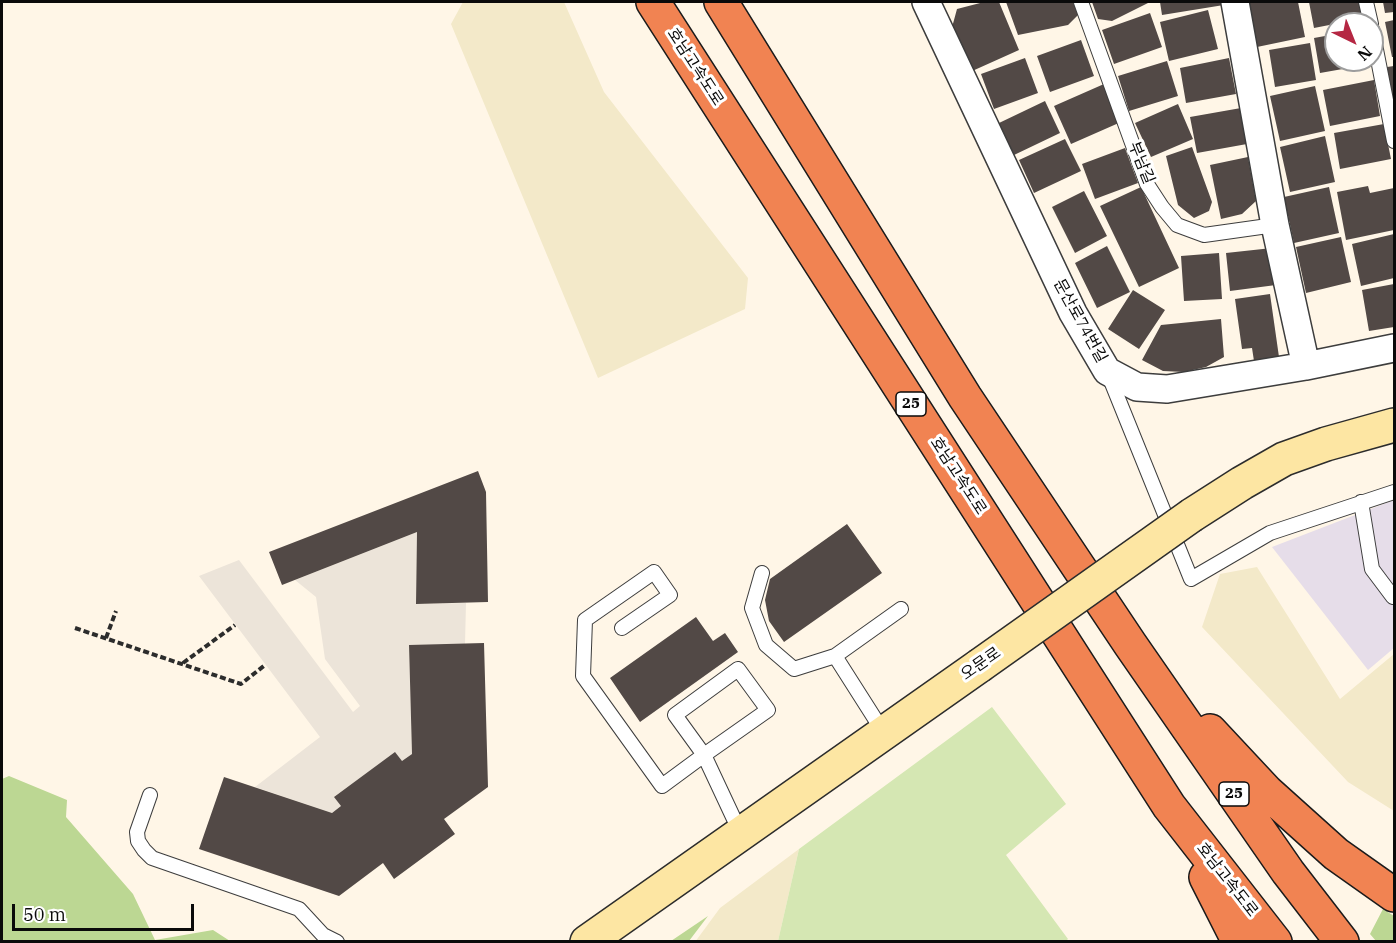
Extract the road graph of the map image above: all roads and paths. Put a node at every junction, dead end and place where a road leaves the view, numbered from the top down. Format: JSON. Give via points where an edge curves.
{"nodes":[{"id":1,"x":653,"y":2,"type":"edge"},
{"id":2,"x":721,"y":2,"type":"edge"},
{"id":3,"x":929,"y":2,"type":"edge"},
{"id":4,"x":1081,"y":2,"type":"edge"},
{"id":5,"x":1235,"y":2,"type":"edge"},
{"id":6,"x":1381,"y":72,"type":"edge"},
{"id":7,"x":1395,"y":141,"type":"edge"},
{"id":8,"x":1275,"y":225,"type":"junction"},
{"id":9,"x":1395,"y":348,"type":"edge"},
{"id":10,"x":1306,"y":366,"type":"junction"},
{"id":11,"x":1107,"y":371,"type":"junction"},
{"id":12,"x":1395,"y":425,"type":"edge"},
{"id":13,"x":1395,"y":492,"type":"edge"},
{"id":14,"x":1361,"y":502,"type":"junction"},
{"id":15,"x":762,"y":573,"type":"dead end"},
{"id":16,"x":1393,"y":597,"type":"edge"},
{"id":17,"x":901,"y":609,"type":"dead end"},
{"id":18,"x":116,"y":611,"type":"dead end"},
{"id":19,"x":235,"y":625,"type":"dead end"},
{"id":20,"x":75,"y":628,"type":"dead end"},
{"id":21,"x":622,"y":628,"type":"dead end"},
{"id":22,"x":106,"y":638,"type":"junction"},
{"id":23,"x":1130,"y":644,"type":"junction"},
{"id":24,"x":835,"y":656,"type":"junction"},
{"id":25,"x":182,"y":664,"type":"junction"},
{"id":26,"x":266,"y":665,"type":"dead end"},
{"id":27,"x":884,"y":733,"type":"junction"},
{"id":28,"x":704,"y":755,"type":"junction"},
{"id":29,"x":150,"y":795,"type":"dead end"},
{"id":30,"x":1169,"y":806,"type":"junction"},
{"id":31,"x":741,"y":834,"type":"junction"},
{"id":32,"x":1395,"y":895,"type":"edge"},
{"id":33,"x":337,"y":942,"type":"edge"},
{"id":34,"x":587,"y":942,"type":"edge"},
{"id":35,"x":1239,"y":942,"type":"edge"},
{"id":36,"x":1275,"y":942,"type":"edge"},
{"id":37,"x":1342,"y":942,"type":"edge"}],
"edges":[{"from":1,"to":30,"type":"highway","name":"호남고속도로","number":"25"},
{"from":2,"to":23,"type":"highway","number":"25","via":[[965,397]]},
{"from":3,"to":11,"type":"street","name":"문산로74번길","via":[[1073,313]]},
{"from":4,"to":8,"type":"lane","name":"부남길","via":[[1148,184],[1177,225],[1204,236]]},
{"from":5,"to":8,"type":"street"},
{"from":6,"to":7,"type":"lane"},
{"from":8,"to":10,"type":"street"},
{"from":9,"to":10,"type":"street","name":"문산로74번길"},
{"from":10,"to":11,"type":"street","name":"문산로74번길","via":[[1167,390],[1137,387]]},
{"from":11,"to":14,"type":"lane","via":[[1191,579],[1270,533]]},
{"from":12,"to":27,"type":"main road","name":"오문로","bridge":true,"via":[[1284,459],[1242,483]]},
{"from":13,"to":14,"type":"lane"},
{"from":14,"to":16,"type":"lane","via":[[1372,569]]},
{"from":15,"to":24,"type":"lane","via":[[752,608],[766,645],[794,669]]},
{"from":17,"to":24,"type":"lane"},
{"from":18,"to":22,"type":"path"},
{"from":19,"to":25,"type":"path"},
{"from":20,"to":22,"type":"path"},
{"from":21,"to":28,"type":"lane","via":[[670,595],[654,572],[585,620],[583,676],[662,786]]},
{"from":22,"to":25,"type":"path"},
{"from":23,"to":32,"type":"highway","via":[[1267,792],[1336,854]]},
{"from":23,"to":37,"type":"highway","number":"25","via":[[1288,872]]},
{"from":24,"to":27,"type":"lane"},
{"from":25,"to":26,"type":"path","via":[[241,684]]},
{"from":27,"to":31,"type":"main road","name":"오문로"},
{"from":28,"to":28,"type":"lane","via":[[675,715],[738,669],[768,710]]},
{"from":28,"to":31,"type":"lane"},
{"from":29,"to":33,"type":"lane","via":[[137,832],[138,841],[152,858],[299,909],[322,935]]},
{"from":30,"to":35,"type":"highway"},
{"from":30,"to":36,"type":"highway","name":"호남고속도로","number":"25"},
{"from":31,"to":34,"type":"main road","name":"오문로"}]}
